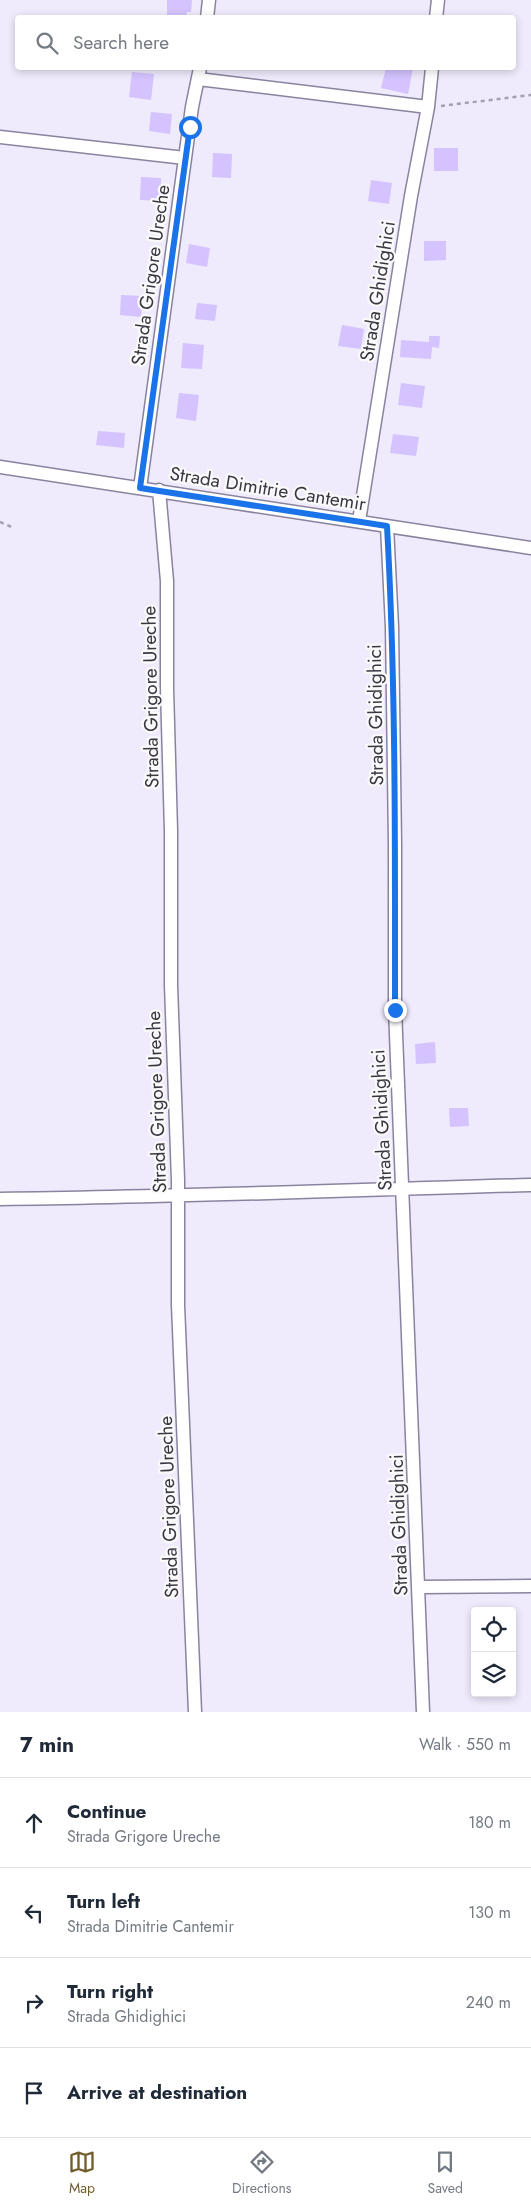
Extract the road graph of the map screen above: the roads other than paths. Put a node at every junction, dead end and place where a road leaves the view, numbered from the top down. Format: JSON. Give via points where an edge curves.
{"nodes":[{"id":1,"x":209,"y":0,"type":"edge"},
{"id":2,"x":438,"y":0,"type":"edge"},
{"id":3,"x":206,"y":15,"type":"edge"},
{"id":4,"x":436,"y":15,"type":"edge"},
{"id":5,"x":432,"y":70,"type":"edge"},
{"id":6,"x":199,"y":73,"type":"edge"},
{"id":7,"x":428,"y":107,"type":"junction"},
{"id":8,"x":0,"y":138,"type":"edge"},
{"id":9,"x":185,"y":158,"type":"junction"},
{"id":10,"x":0,"y":467,"type":"edge"},
{"id":11,"x":140,"y":488,"type":"junction"},
{"id":12,"x":159,"y":490,"type":"junction"},
{"id":13,"x":359,"y":521,"type":"junction"},
{"id":14,"x":387,"y":526,"type":"junction"},
{"id":15,"x":531,"y":548,"type":"edge"},
{"id":16,"x":531,"y":1185,"type":"edge"},
{"id":17,"x":403,"y":1189,"type":"junction"},
{"id":18,"x":177,"y":1197,"type":"junction"},
{"id":19,"x":0,"y":1199,"type":"edge"},
{"id":20,"x":531,"y":1586,"type":"edge"},
{"id":21,"x":419,"y":1587,"type":"junction"},
{"id":22,"x":195,"y":1712,"type":"edge"},
{"id":23,"x":423,"y":1712,"type":"edge"}],
"edges":[{"from":1,"to":3,"type":"street"},
{"from":2,"to":4,"type":"street"},
{"from":5,"to":7,"type":"street","name":"Strada Ghidighici"},
{"from":6,"to":7,"type":"street"},
{"from":6,"to":9,"type":"street","name":"Strada Grigore Ureche"},
{"from":7,"to":13,"type":"street","name":"Strada Ghidighici"},
{"from":8,"to":9,"type":"street"},
{"from":9,"to":11,"type":"street","name":"Strada Grigore Ureche"},
{"from":10,"to":11,"type":"street","name":"Strada Dimitrie Cantemir"},
{"from":11,"to":12,"type":"street","name":"Strada Dimitrie Cantemir"},
{"from":12,"to":13,"type":"street","name":"Strada Dimitrie Cantemir"},
{"from":12,"to":18,"type":"street","name":"Strada Grigore Ureche","via":[[166,581]]},
{"from":13,"to":14,"type":"street","name":"Strada Dimitrie Cantemir"},
{"from":14,"to":15,"type":"street","name":"Strada Dimitrie Cantemir"},
{"from":14,"to":17,"type":"street","name":"Strada Ghidighici","via":[[396,844],[395,1010]]},
{"from":16,"to":17,"type":"street"},
{"from":17,"to":18,"type":"street"},
{"from":17,"to":21,"type":"street","name":"Strada Ghidighici"},
{"from":18,"to":19,"type":"street"},
{"from":18,"to":22,"type":"street","name":"Strada Grigore Ureche","via":[[178,1305]]},
{"from":20,"to":21,"type":"street"},
{"from":21,"to":23,"type":"street","name":"Strada Ghidighici"}]}
